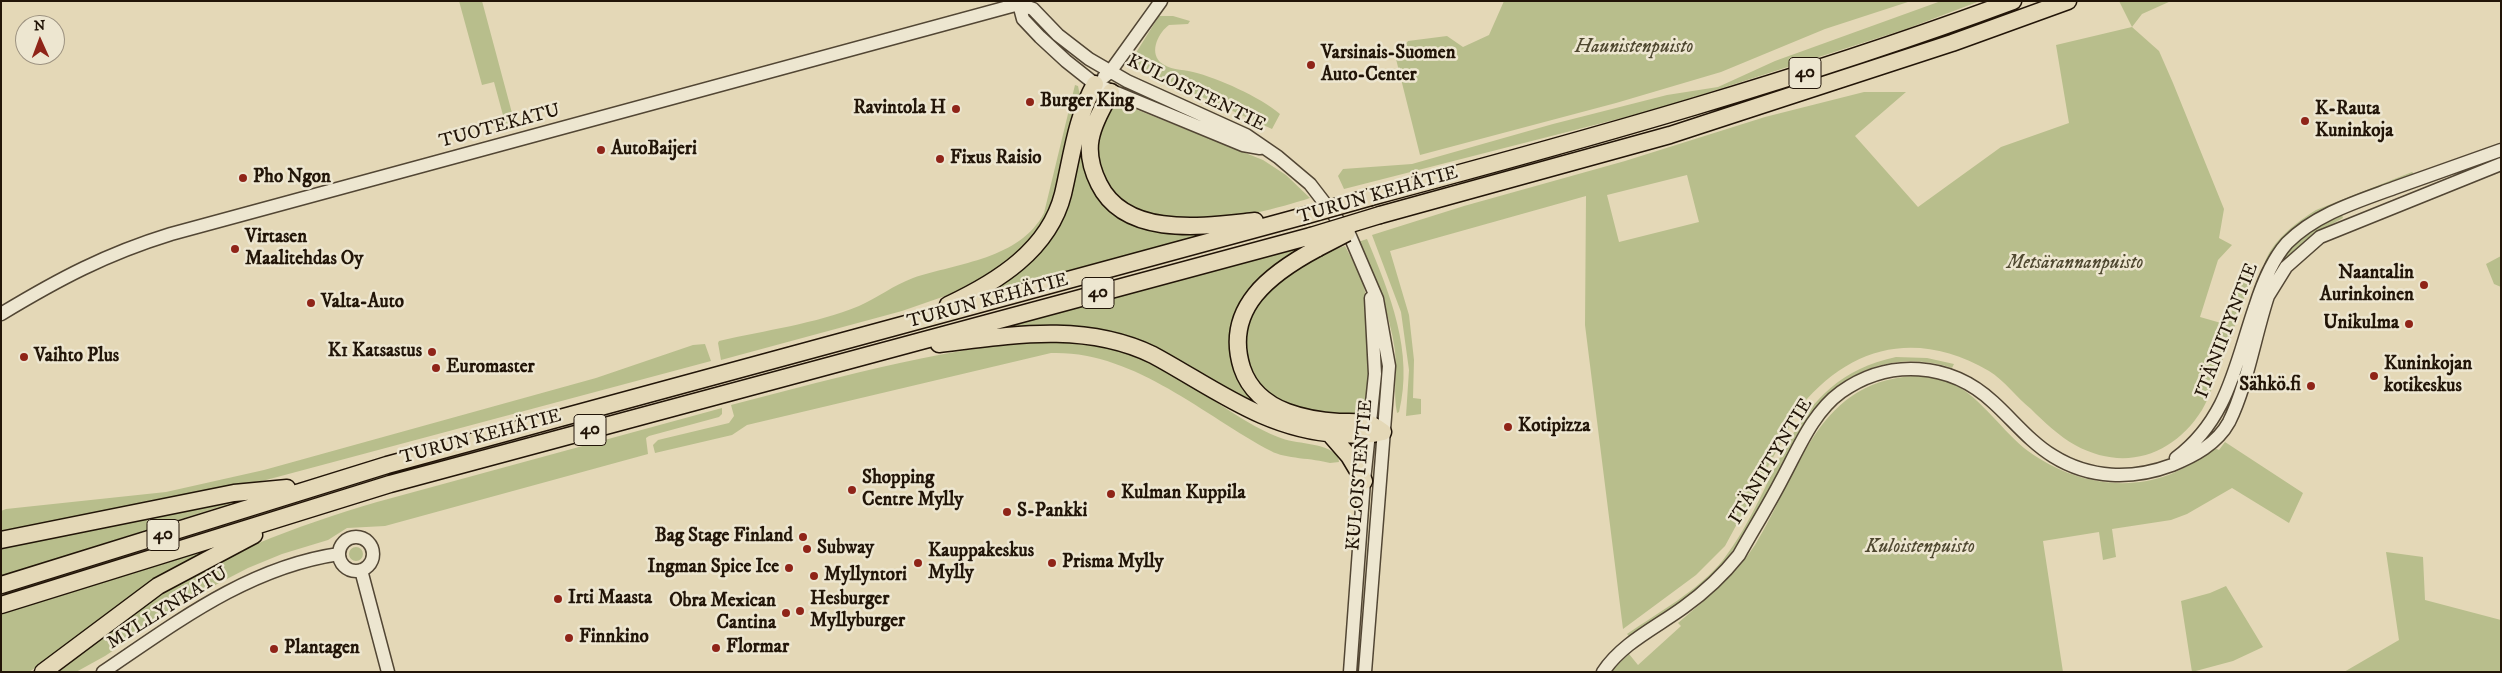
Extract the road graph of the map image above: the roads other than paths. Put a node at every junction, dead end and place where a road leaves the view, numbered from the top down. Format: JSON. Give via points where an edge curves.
{"nodes":[{"id":1,"x":1161,"y":1,"type":"edge"},
{"id":2,"x":2013,"y":1,"type":"edge"},
{"id":3,"x":2068,"y":1,"type":"edge"},
{"id":4,"x":1019,"y":4,"type":"junction"},
{"id":5,"x":1110,"y":72,"type":"junction"},
{"id":6,"x":1096,"y":84,"type":"junction"},
{"id":7,"x":1111,"y":92,"type":"junction"},
{"id":8,"x":1265,"y":149,"type":"junction"},
{"id":9,"x":2501,"y":150,"type":"edge"},
{"id":10,"x":2501,"y":164,"type":"edge"},
{"id":11,"x":1300,"y":217,"type":"junction"},
{"id":12,"x":1314,"y":242,"type":"junction"},
{"id":13,"x":1,"y":314,"type":"edge"},
{"id":14,"x":910,"y":323,"type":"junction"},
{"id":15,"x":885,"y":350,"type":"junction"},
{"id":16,"x":1373,"y":430,"type":"junction"},
{"id":17,"x":1329,"y":433,"type":"junction"},
{"id":18,"x":2162,"y":468,"type":"junction"},
{"id":19,"x":1364,"y":481,"type":"junction"},
{"id":20,"x":323,"y":484,"type":"junction"},
{"id":21,"x":296,"y":512,"type":"junction"},
{"id":22,"x":1,"y":540,"type":"edge"},
{"id":23,"x":339,"y":554,"type":"junction"},
{"id":24,"x":362,"y":570,"type":"junction"},
{"id":25,"x":1,"y":585,"type":"edge"},
{"id":26,"x":1,"y":605,"type":"edge"},
{"id":27,"x":43,"y":672,"type":"edge"},
{"id":28,"x":103,"y":672,"type":"edge"},
{"id":29,"x":388,"y":672,"type":"edge"},
{"id":30,"x":1350,"y":672,"type":"edge"},
{"id":31,"x":1365,"y":672,"type":"edge"},
{"id":32,"x":1603,"y":672,"type":"edge"}],
"edges":[{"from":1,"to":5,"type":"street"},
{"from":2,"to":11,"type":"highway","name":"TURUN KEHÄTIE","number":"40","bridge":true,"via":[[1946,26],[1667,116]]},
{"from":3,"to":12,"type":"highway","name":"TURUN KEHÄTIE","number":"40","bridge":true,"via":[[1943,46],[1670,135],[1380,216]]},
{"from":4,"to":5,"type":"street","name":"KULOISTENTIE","via":[[1033,9],[1070,45]]},
{"from":4,"to":6,"type":"street","name":"KULOISTENTIE","via":[[1023,19],[1040,37]]},
{"from":4,"to":13,"type":"street","name":"TUOTEKATU","via":[[171,234],[103,258]]},
{"from":5,"to":6,"type":"street"},
{"from":5,"to":7,"type":"street"},
{"from":5,"to":8,"type":"street","name":"KULOISTENTIE","via":[[1246,136]]},
{"from":6,"to":7,"type":"street","name":"KULOISTENTIE"},
{"from":6,"to":14,"type":"highway","via":[[1082,111],[1062,197],[1038,242],[992,283]]},
{"from":7,"to":8,"type":"street","name":"KULOISTENTIE","via":[[1243,145]]},
{"from":7,"to":11,"type":"highway","via":[[1093,126],[1089,156],[1101,190],[1121,209],[1150,222],[1183,226]]},
{"from":8,"to":16,"type":"street","name":"KULOISTENTIE","via":[[1310,184],[1337,217],[1350,236],[1370,283],[1380,310],[1388,357]]},
{"from":9,"to":18,"type":"street","name":"ITÄNIITYNTIE","via":[[2334,211],[2295,236],[2278,255],[2268,273],[2216,415],[2198,439]]},
{"from":10,"to":18,"type":"street","name":"ITÄNIITYNTIE","via":[[2329,232],[2296,256],[2268,296],[2228,423],[2203,450]]},
{"from":11,"to":14,"type":"highway","name":"TURUN KEHÄTIE","number":"40"},
{"from":12,"to":15,"type":"highway","name":"TURUN KEHÄTIE","number":"40"},
{"from":12,"to":16,"type":"highway","via":[[1272,276],[1249,304],[1238,333],[1240,362],[1255,390],[1281,409]]},
{"from":14,"to":20,"type":"highway","name":"TURUN KEHÄTIE","number":"40"},
{"from":15,"to":17,"type":"highway","via":[[1044,333],[1097,336],[1141,349],[1274,422]]},
{"from":15,"to":21,"type":"highway","name":"TURUN KEHÄTIE","number":"40"},
{"from":16,"to":17,"type":"highway"},
{"from":16,"to":19,"type":"street","name":"KULOISTENTIE"},
{"from":16,"to":31,"type":"street","name":"KULOISTENTIE"},
{"from":17,"to":19,"type":"highway","via":[[1349,456]]},
{"from":18,"to":32,"type":"street","name":"ITÄNIITYNTIE","via":[[2121,476],[2081,470],[2052,456],[1981,392],[1956,378],[1919,368],[1876,374],[1842,392],[1818,416],[1729,568],[1704,592],[1622,650]]},
{"from":19,"to":30,"type":"street","name":"KULOISTENTIE"},
{"from":20,"to":22,"type":"highway","via":[[234,494]]},
{"from":20,"to":25,"type":"highway","name":"TURUN KEHÄTIE","number":"40"},
{"from":21,"to":26,"type":"highway","name":"TURUN KEHÄTIE","number":"40"},
{"from":21,"to":27,"type":"highway","via":[[158,586]]},
{"from":23,"to":24,"type":"street","via":[[346,568]]},
{"from":23,"to":24,"type":"street","via":[[347,539],[357,536],[366,539],[372,547],[373,558]]},
{"from":23,"to":28,"type":"street","name":"MYLLYNKATU","via":[[291,564],[236,588],[189,614]]},
{"from":24,"to":29,"type":"street"}]}
